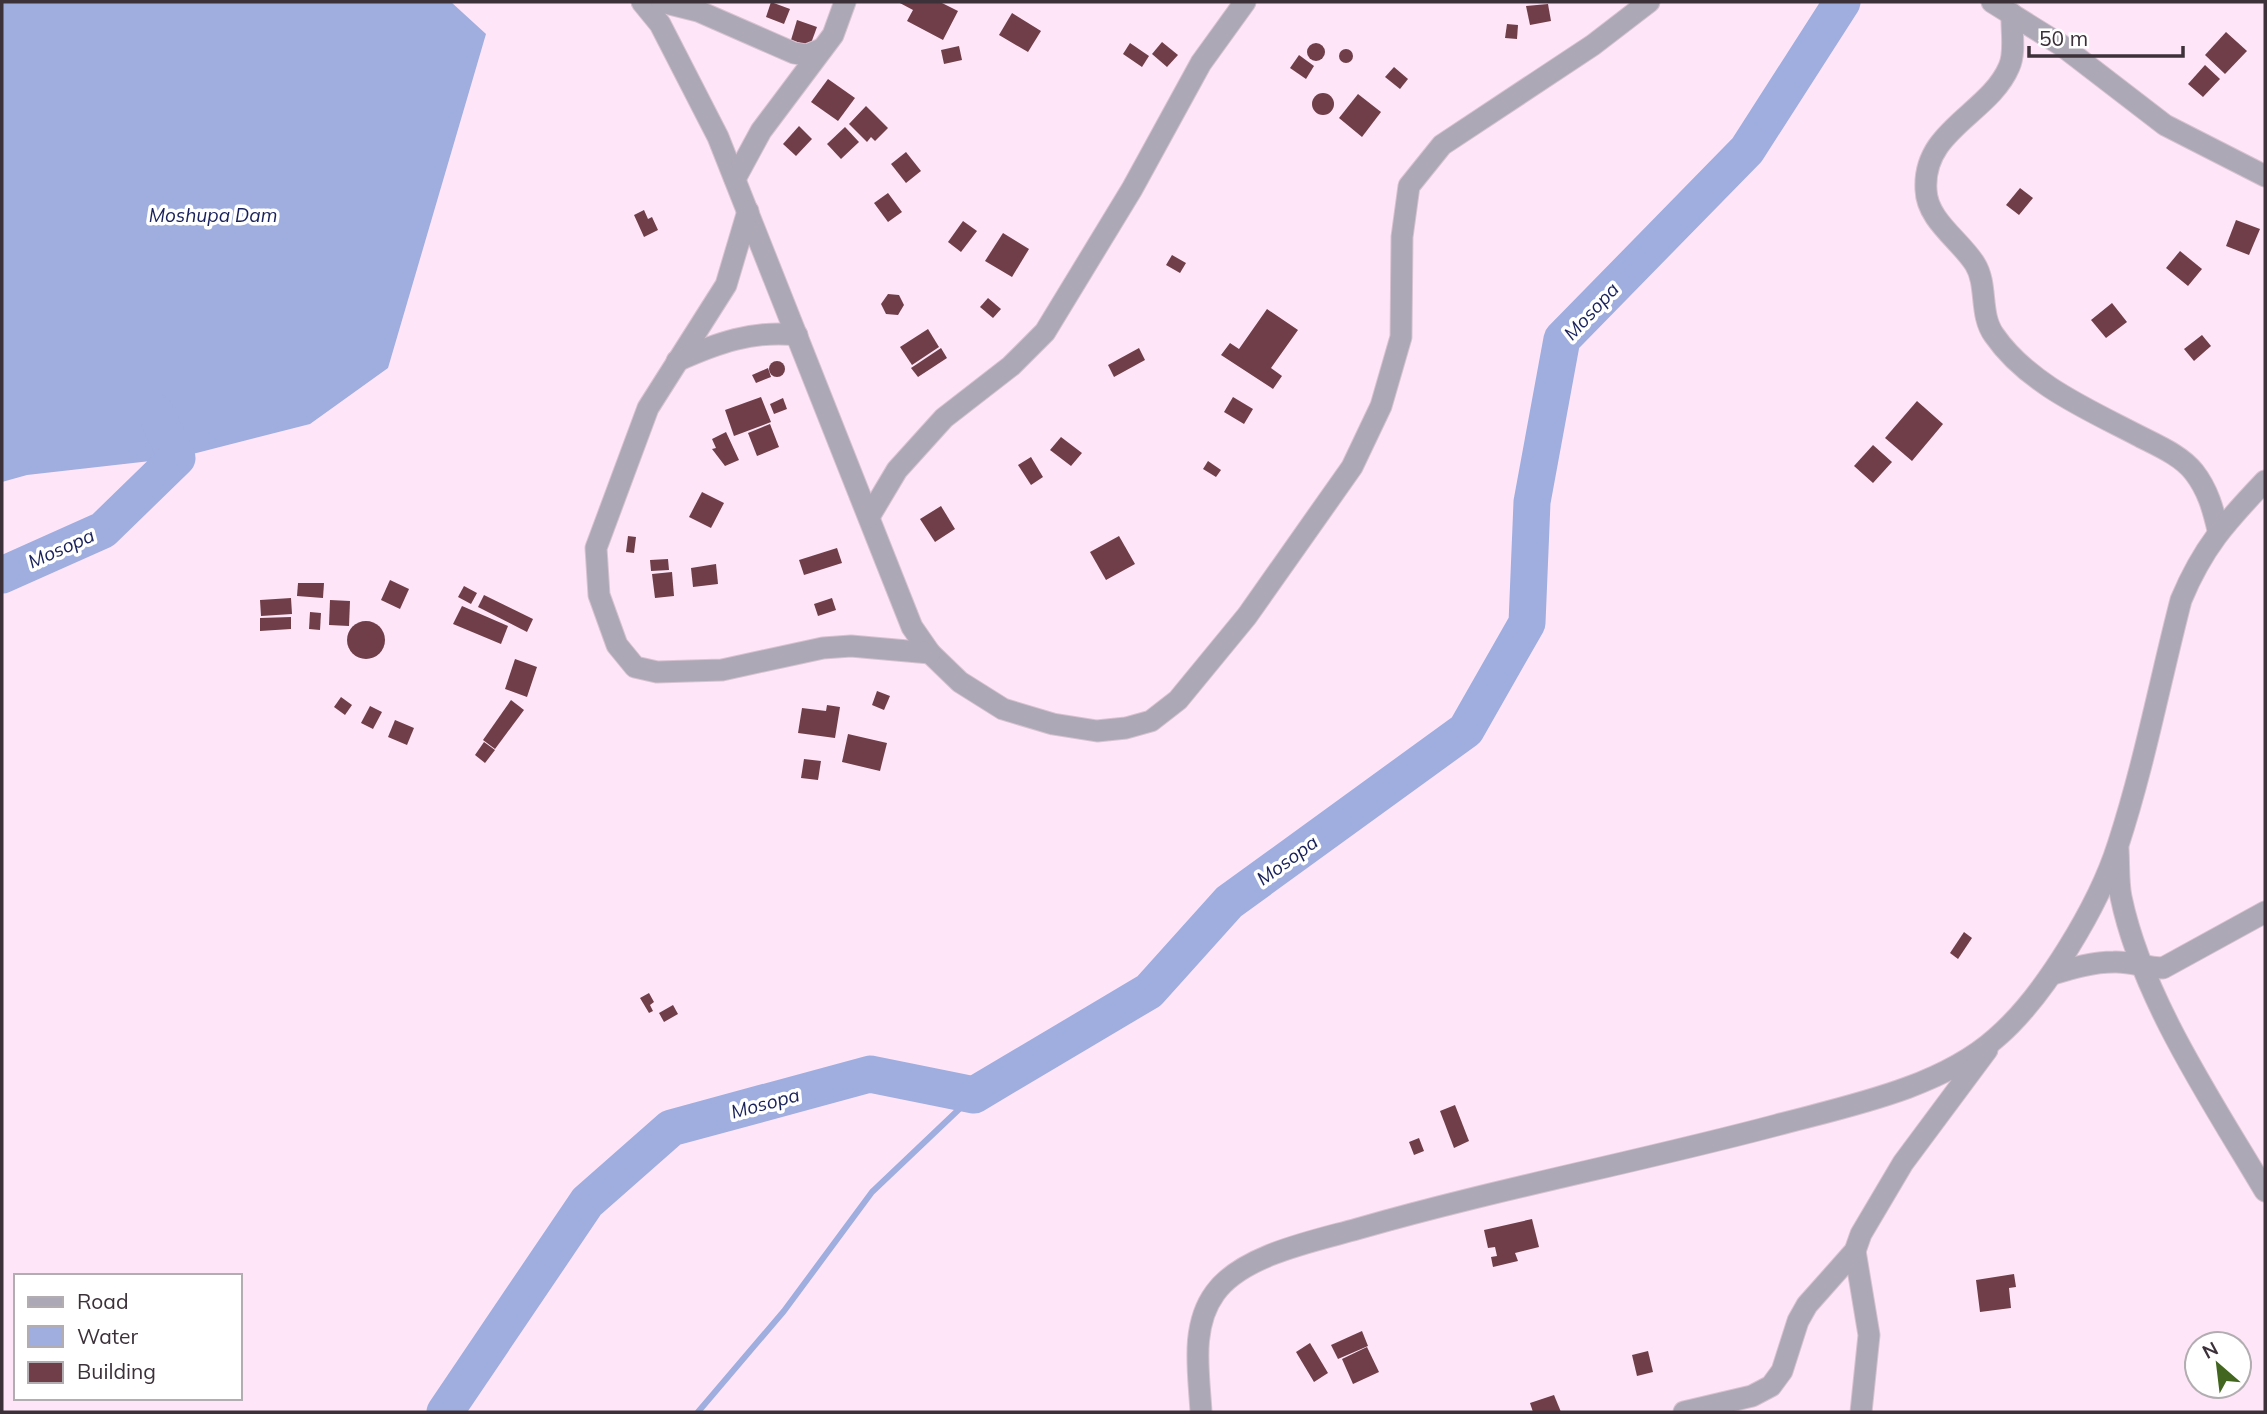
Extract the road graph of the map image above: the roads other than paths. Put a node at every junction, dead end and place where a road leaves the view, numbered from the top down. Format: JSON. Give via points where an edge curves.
{"nodes":[{"id":1,"x":642,"y":2,"type":"edge"},
{"id":2,"x":662,"y":2,"type":"edge"},
{"id":3,"x":845,"y":2,"type":"edge"},
{"id":4,"x":1245,"y":2,"type":"edge"},
{"id":5,"x":1649,"y":2,"type":"edge"},
{"id":6,"x":1992,"y":2,"type":"edge"},
{"id":7,"x":2011,"y":14,"type":"junction"},
{"id":8,"x":822,"y":49,"type":"junction"},
{"id":9,"x":2265,"y":176,"type":"edge"},
{"id":10,"x":735,"y":179,"type":"junction"},
{"id":11,"x":748,"y":211,"type":"junction"},
{"id":12,"x":797,"y":335,"type":"junction"},
{"id":13,"x":675,"y":362,"type":"junction"},
{"id":14,"x":2265,"y":481,"type":"edge"},
{"id":15,"x":869,"y":517,"type":"junction"},
{"id":16,"x":2218,"y":530,"type":"junction"},
{"id":17,"x":930,"y":653,"type":"junction"},
{"id":18,"x":2118,"y":847,"type":"junction"},
{"id":19,"x":2265,"y":912,"type":"edge"},
{"id":20,"x":2145,"y":968,"type":"junction"},
{"id":21,"x":2053,"y":974,"type":"junction"},
{"id":22,"x":1996,"y":1039,"type":"junction"},
{"id":23,"x":2265,"y":1191,"type":"edge"},
{"id":24,"x":1856,"y":1251,"type":"junction"},
{"id":25,"x":1201,"y":1412,"type":"edge"},
{"id":26,"x":1684,"y":1412,"type":"edge"},
{"id":27,"x":1861,"y":1412,"type":"edge"}],
"edges":[{"from":1,"to":10,"type":"street","via":[[660,24]]},
{"from":2,"to":8,"type":"street","via":[[698,11],[793,53],[807,55]]},
{"from":3,"to":8,"type":"street","via":[[833,36]]},
{"from":4,"to":15,"type":"street","via":[[1201,62],[1132,189],[1045,332],[1011,366],[944,418],[897,470]]},
{"from":5,"to":17,"type":"street","via":[[1593,45],[1442,145],[1409,186],[1402,237],[1401,337],[1381,406],[1352,467],[1247,616],[1178,700],[1151,721],[1126,728],[1097,731],[1052,724],[1003,709],[960,682]]},
{"from":6,"to":7,"type":"street"},
{"from":7,"to":9,"type":"street","via":[[2060,45],[2165,125]]},
{"from":7,"to":16,"type":"street","via":[[2010,66],[1996,88],[1948,131],[1929,164],[1925,191],[1932,211],[1976,265],[1993,334],[2062,395],[2167,450],[2193,470],[2209,496]]},
{"from":8,"to":10,"type":"street","via":[[755,139]]},
{"from":10,"to":11,"type":"street"},
{"from":11,"to":12,"type":"street"},
{"from":11,"to":13,"type":"street","via":[[726,285]]},
{"from":12,"to":13,"type":"street","via":[[771,332],[734,338]]},
{"from":12,"to":15,"type":"street"},
{"from":13,"to":17,"type":"street","via":[[648,408],[596,548],[599,595],[617,645],[635,667],[657,672],[722,670],[850,646]]},
{"from":14,"to":16,"type":"street"},
{"from":15,"to":17,"type":"street","via":[[912,627]]},
{"from":16,"to":18,"type":"street","via":[[2196,562],[2180,600]]},
{"from":18,"to":20,"type":"street","via":[[2121,895]]},
{"from":18,"to":21,"type":"street"},
{"from":19,"to":20,"type":"street","via":[[2163,968]]},
{"from":20,"to":21,"type":"street","via":[[2116,961]]},
{"from":20,"to":23,"type":"street","via":[[2193,1071]]},
{"from":21,"to":22,"type":"street"},
{"from":22,"to":24,"type":"street","via":[[1903,1163],[1861,1234]]},
{"from":22,"to":25,"type":"street","via":[[1938,1075],[1884,1096],[1389,1219],[1244,1266],[1215,1293],[1201,1324],[1197,1349]]},
{"from":24,"to":26,"type":"street","via":[[1807,1305],[1782,1371],[1771,1386]]},
{"from":24,"to":27,"type":"street","via":[[1869,1335]]}]}
